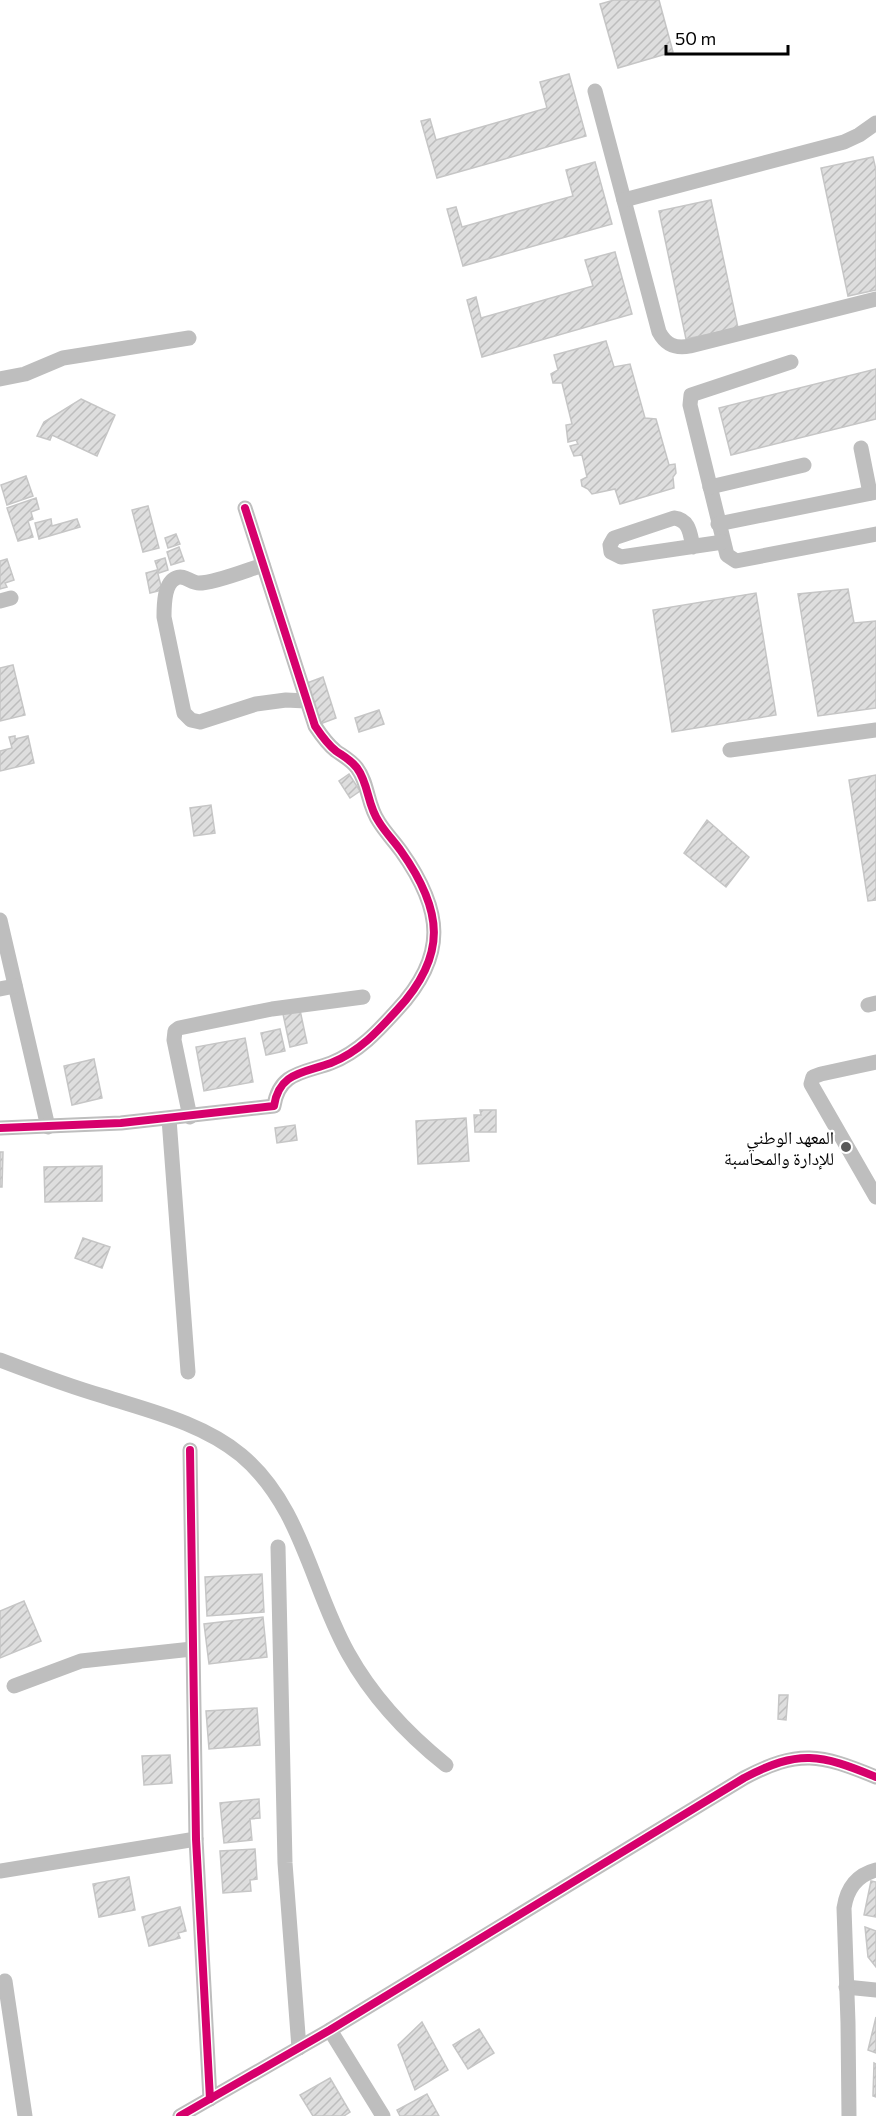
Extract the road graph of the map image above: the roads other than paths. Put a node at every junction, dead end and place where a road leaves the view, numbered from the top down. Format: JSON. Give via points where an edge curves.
{"nodes":[{"id":1,"x":595,"y":91,"type":"dead end"},
{"id":2,"x":876,"y":123,"type":"edge"},
{"id":3,"x":624,"y":200,"type":"junction"},
{"id":4,"x":876,"y":299,"type":"edge"},
{"id":5,"x":189,"y":338,"type":"dead end"},
{"id":6,"x":791,"y":362,"type":"dead end"},
{"id":7,"x":0,"y":379,"type":"edge"},
{"id":8,"x":861,"y":447,"type":"dead end"},
{"id":9,"x":804,"y":465,"type":"dead end"},
{"id":10,"x":710,"y":487,"type":"junction"},
{"id":11,"x":873,"y":492,"type":"edge"},
{"id":12,"x":245,"y":507,"type":"dead end"},
{"id":13,"x":718,"y":524,"type":"junction"},
{"id":14,"x":876,"y":534,"type":"edge"},
{"id":15,"x":723,"y":542,"type":"junction"},
{"id":16,"x":693,"y":547,"type":"junction"},
{"id":17,"x":263,"y":565,"type":"junction"},
{"id":18,"x":306,"y":701,"type":"junction"},
{"id":19,"x":876,"y":730,"type":"edge"},
{"id":20,"x":730,"y":750,"type":"dead end"},
{"id":21,"x":0,"y":920,"type":"edge"},
{"id":22,"x":8,"y":987,"type":"edge"},
{"id":23,"x":363,"y":997,"type":"dead end"},
{"id":24,"x":876,"y":1062,"type":"edge"},
{"id":25,"x":190,"y":1117,"type":"junction"},
{"id":26,"x":169,"y":1119,"type":"junction"},
{"id":27,"x":48,"y":1127,"type":"junction"},
{"id":28,"x":0,"y":1128,"type":"edge"},
{"id":29,"x":876,"y":1197,"type":"edge"},
{"id":30,"x":0,"y":1360,"type":"edge"},
{"id":31,"x":188,"y":1372,"type":"dead end"},
{"id":32,"x":190,"y":1450,"type":"dead end"},
{"id":33,"x":278,"y":1547,"type":"dead end"},
{"id":34,"x":192,"y":1649,"type":"junction"},
{"id":35,"x":14,"y":1686,"type":"dead end"},
{"id":36,"x":446,"y":1766,"type":"dead end"},
{"id":37,"x":876,"y":1777,"type":"edge"},
{"id":38,"x":196,"y":1839,"type":"junction"},
{"id":39,"x":876,"y":1869,"type":"edge"},
{"id":40,"x":0,"y":1871,"type":"edge"},
{"id":41,"x":5,"y":1981,"type":"dead end"},
{"id":42,"x":846,"y":1987,"type":"junction"},
{"id":43,"x":876,"y":1990,"type":"edge"},
{"id":44,"x":330,"y":2030,"type":"junction"},
{"id":45,"x":299,"y":2048,"type":"junction"},
{"id":46,"x":210,"y":2099,"type":"junction"},
{"id":47,"x":25,"y":2116,"type":"edge"},
{"id":48,"x":180,"y":2116,"type":"edge"},
{"id":49,"x":383,"y":2116,"type":"edge"},
{"id":50,"x":849,"y":2116,"type":"edge"}],
"edges":[{"from":1,"to":3,"type":"street"},
{"from":2,"to":3,"type":"street","via":[[844,141]]},
{"from":3,"to":4,"type":"street","via":[[659,332],[674,346],[690,346]]},
{"from":5,"to":7,"type":"street","via":[[63,358],[25,374]]},
{"from":6,"to":10,"type":"street","via":[[691,395],[690,405]]},
{"from":8,"to":11,"type":"street"},
{"from":9,"to":10,"type":"street"},
{"from":10,"to":13,"type":"street"},
{"from":11,"to":13,"type":"street"},
{"from":12,"to":17,"type":"street"},
{"from":13,"to":15,"type":"street"},
{"from":14,"to":15,"type":"street","via":[[736,561],[727,555]]},
{"from":15,"to":16,"type":"street"},
{"from":16,"to":16,"type":"street","via":[[687,524],[680,518],[614,538],[610,545],[611,552],[621,557]]},
{"from":17,"to":18,"type":"street"},
{"from":17,"to":18,"type":"street","via":[[200,583],[177,577],[169,588],[164,617],[184,712],[191,720],[201,722],[256,704]]},
{"from":18,"to":25,"type":"street","via":[[322,737],[361,774],[372,812],[423,889],[433,917],[430,960],[413,993],[374,1035],[343,1057],[293,1075],[282,1086],[274,1106]]},
{"from":19,"to":20,"type":"street"},
{"from":21,"to":22,"type":"street"},
{"from":22,"to":27,"type":"street"},
{"from":23,"to":25,"type":"street","via":[[272,1009],[178,1028],[174,1040]]},
{"from":24,"to":29,"type":"street","via":[[821,1074],[813,1077],[811,1084]]},
{"from":25,"to":26,"type":"street"},
{"from":26,"to":27,"type":"street"},
{"from":26,"to":31,"type":"street"},
{"from":27,"to":28,"type":"street"},
{"from":30,"to":36,"type":"street","via":[[183,1422],[240,1454],[263,1476],[285,1509],[343,1643],[370,1687],[390,1715]]},
{"from":32,"to":34,"type":"street"},
{"from":33,"to":45,"type":"street","via":[[285,1863]]},
{"from":34,"to":35,"type":"street","via":[[81,1661]]},
{"from":34,"to":38,"type":"street"},
{"from":37,"to":44,"type":"street","via":[[830,1759],[807,1756],[765,1767]]},
{"from":38,"to":40,"type":"street"},
{"from":38,"to":46,"type":"street"},
{"from":39,"to":42,"type":"street","via":[[859,1878],[845,1899]]},
{"from":41,"to":47,"type":"street"},
{"from":42,"to":43,"type":"street"},
{"from":42,"to":50,"type":"street"},
{"from":44,"to":45,"type":"street"},
{"from":44,"to":49,"type":"street"},
{"from":45,"to":46,"type":"street"},
{"from":46,"to":48,"type":"street"}]}
